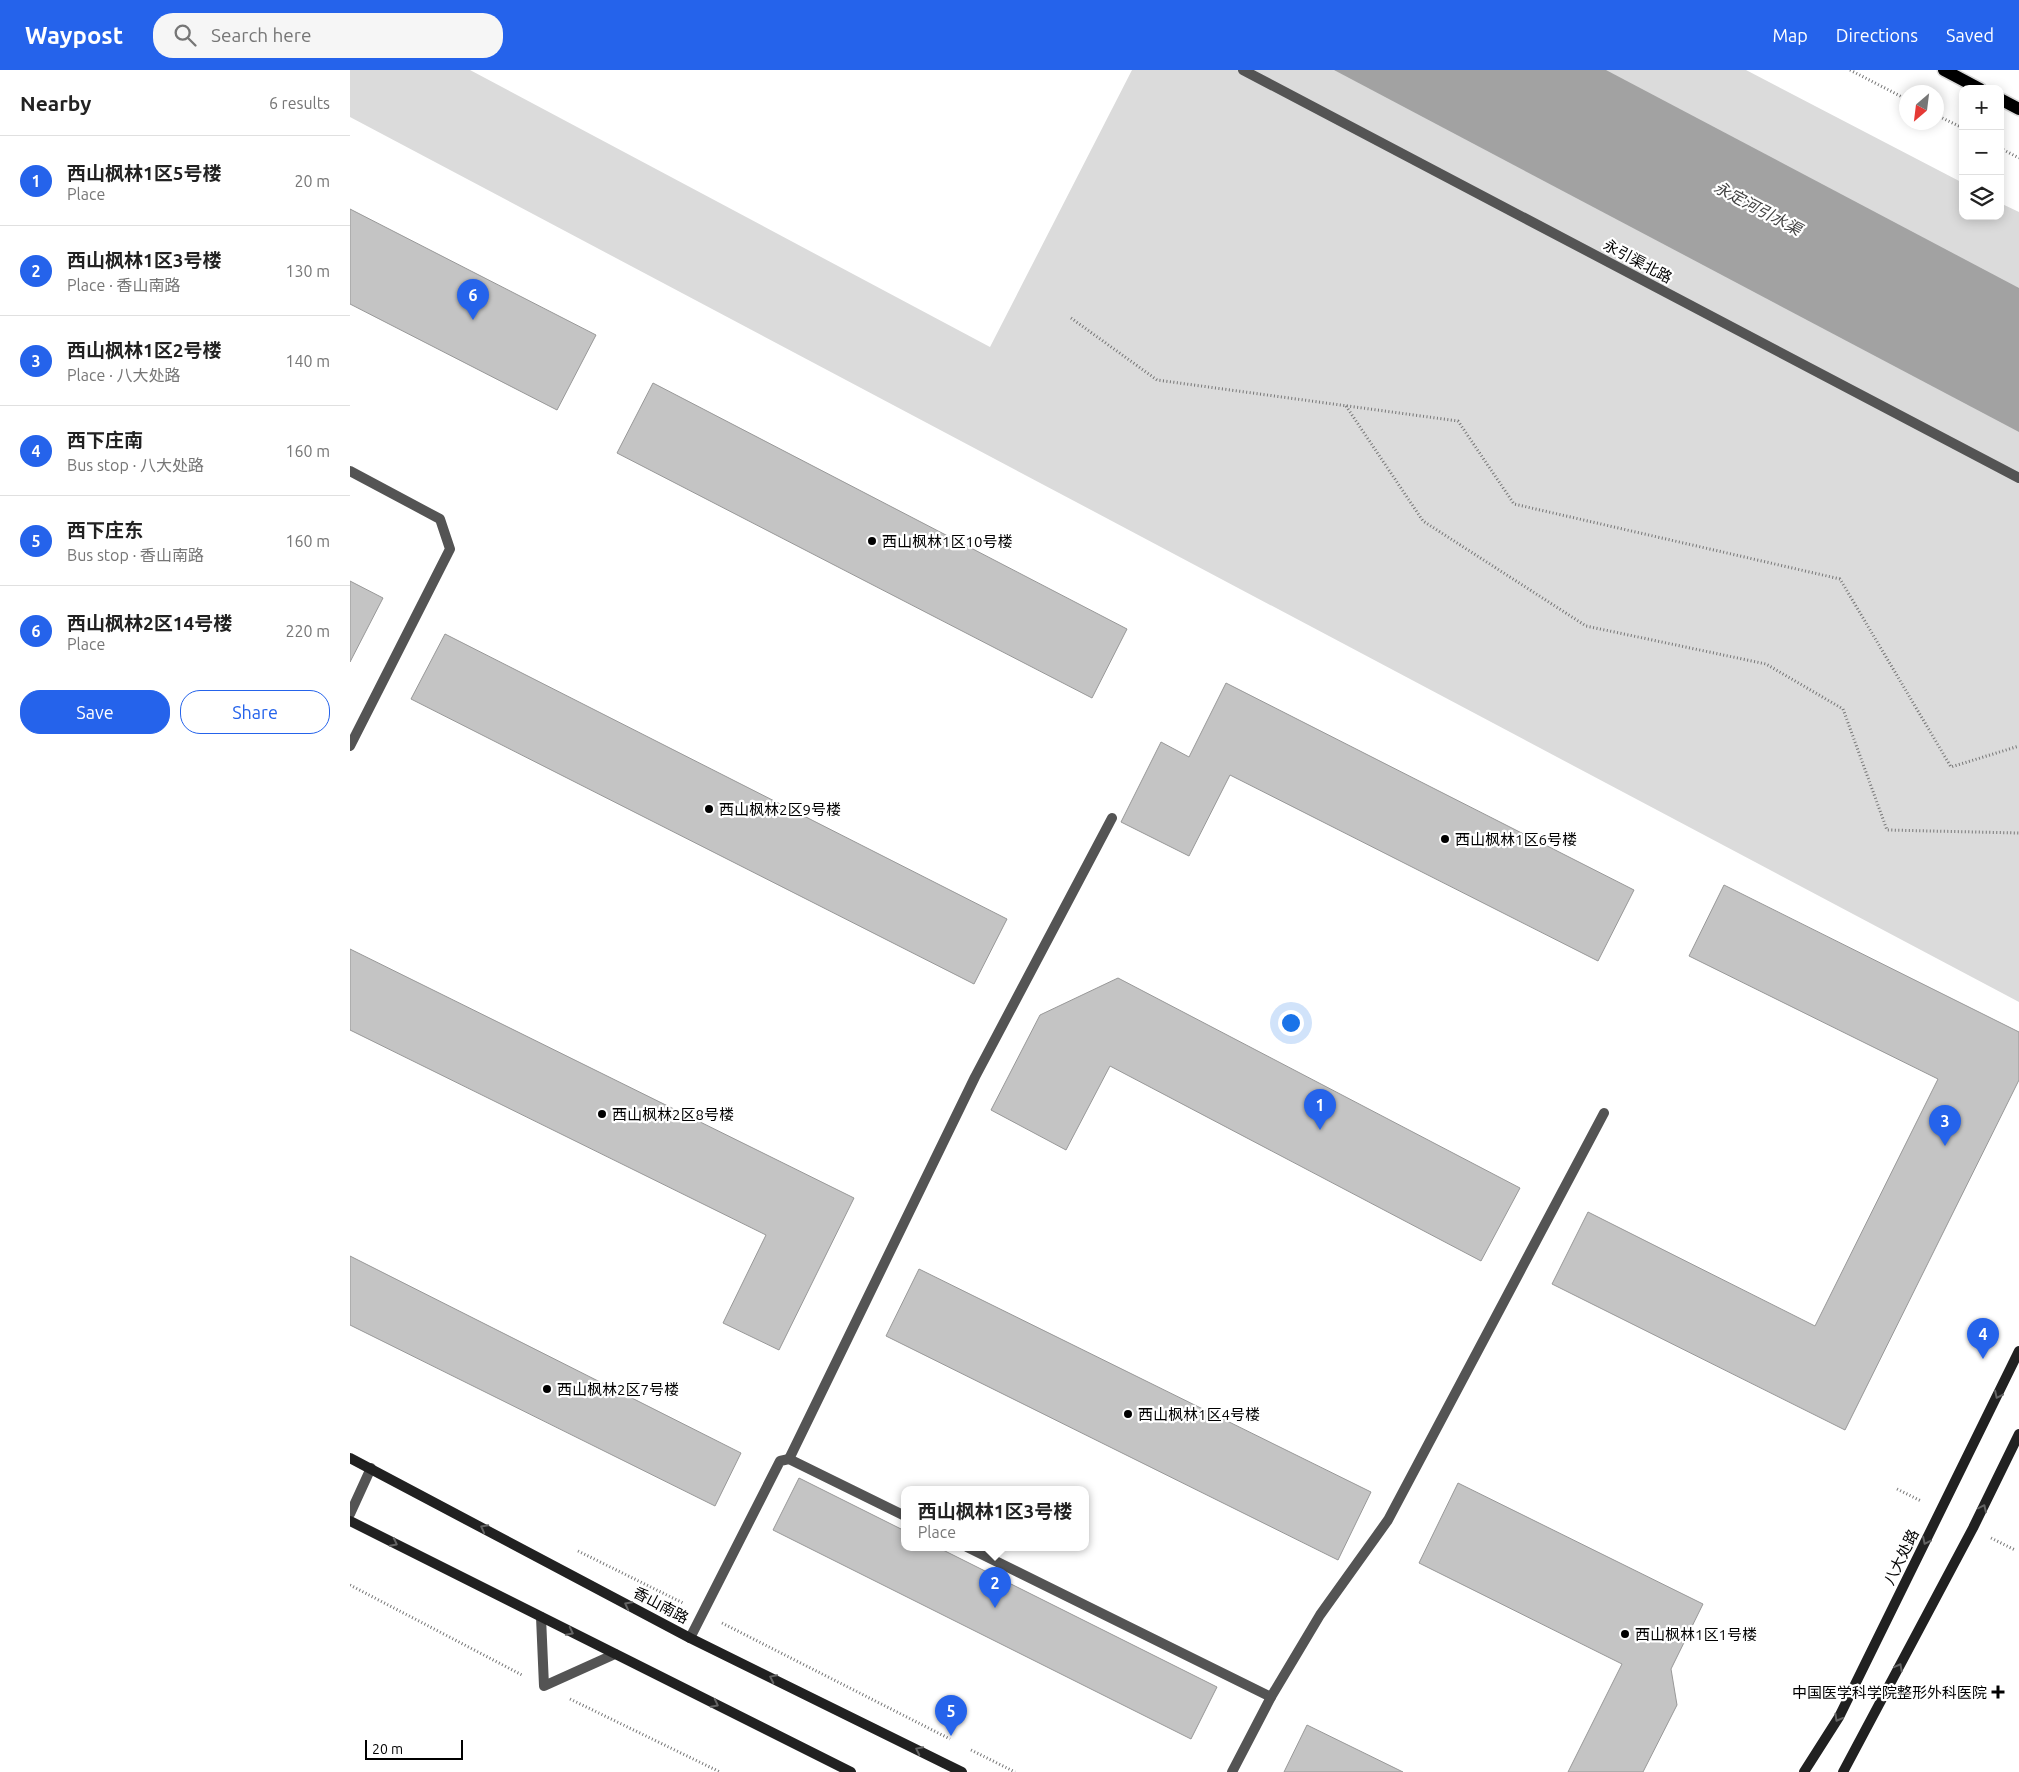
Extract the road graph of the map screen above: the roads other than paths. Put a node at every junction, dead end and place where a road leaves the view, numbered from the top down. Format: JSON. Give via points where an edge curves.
{"nodes":[{"id":1,"x":1243,"y":70,"type":"edge"},
{"id":2,"x":1944,"y":70,"type":"edge"},
{"id":3,"x":1972,"y":85,"type":"edge"},
{"id":4,"x":2004,"y":101,"type":"edge"},
{"id":5,"x":2019,"y":109,"type":"edge"},
{"id":6,"x":350,"y":471,"type":"edge"},
{"id":7,"x":2019,"y":478,"type":"edge"},
{"id":8,"x":350,"y":746,"type":"edge"},
{"id":9,"x":1112,"y":818,"type":"dead end"},
{"id":10,"x":1604,"y":1113,"type":"dead end"},
{"id":11,"x":2019,"y":1351,"type":"edge"},
{"id":12,"x":2019,"y":1434,"type":"edge"},
{"id":13,"x":350,"y":1458,"type":"edge"},
{"id":14,"x":789,"y":1458,"type":"junction"},
{"id":15,"x":371,"y":1468,"type":"junction"},
{"id":16,"x":350,"y":1514,"type":"edge"},
{"id":17,"x":901,"y":1514,"type":"edge"},
{"id":18,"x":350,"y":1521,"type":"edge"},
{"id":19,"x":975,"y":1551,"type":"edge"},
{"id":20,"x":541,"y":1617,"type":"junction"},
{"id":21,"x":690,"y":1638,"type":"junction"},
{"id":22,"x":615,"y":1654,"type":"junction"},
{"id":23,"x":1271,"y":1697,"type":"junction"},
{"id":24,"x":851,"y":1772,"type":"edge"},
{"id":25,"x":962,"y":1772,"type":"edge"},
{"id":26,"x":1232,"y":1772,"type":"edge"},
{"id":27,"x":1804,"y":1772,"type":"edge"},
{"id":28,"x":1843,"y":1772,"type":"edge"}],
"edges":[{"from":1,"to":7,"type":"street","name":"永引渠北路"},
{"from":2,"to":3,"type":"main road"},
{"from":4,"to":5,"type":"main road"},
{"from":6,"to":8,"type":"street","via":[[440,519],[450,549]]},
{"from":9,"to":14,"type":"street","via":[[974,1077]]},
{"from":10,"to":23,"type":"street","via":[[1388,1520],[1320,1615]]},
{"from":11,"to":27,"type":"main road","name":"八大处路","one_way":true,"via":[[1839,1717]]},
{"from":28,"to":12,"type":"main road","one_way":true,"via":[[1973,1528]]},
{"from":13,"to":15,"type":"main road","name":"香山南路"},
{"from":14,"to":17,"type":"street"},
{"from":14,"to":21,"type":"street","via":[[780,1461]]},
{"from":15,"to":16,"type":"street"},
{"from":21,"to":15,"type":"main road","name":"香山南路","one_way":true},
{"from":18,"to":20,"type":"main road","one_way":true},
{"from":19,"to":23,"type":"street"},
{"from":20,"to":22,"type":"main road","one_way":true},
{"from":20,"to":22,"type":"street","via":[[544,1686]]},
{"from":25,"to":21,"type":"main road","name":"香山南路","one_way":true},
{"from":22,"to":24,"type":"main road","one_way":true},
{"from":23,"to":26,"type":"street"}]}
